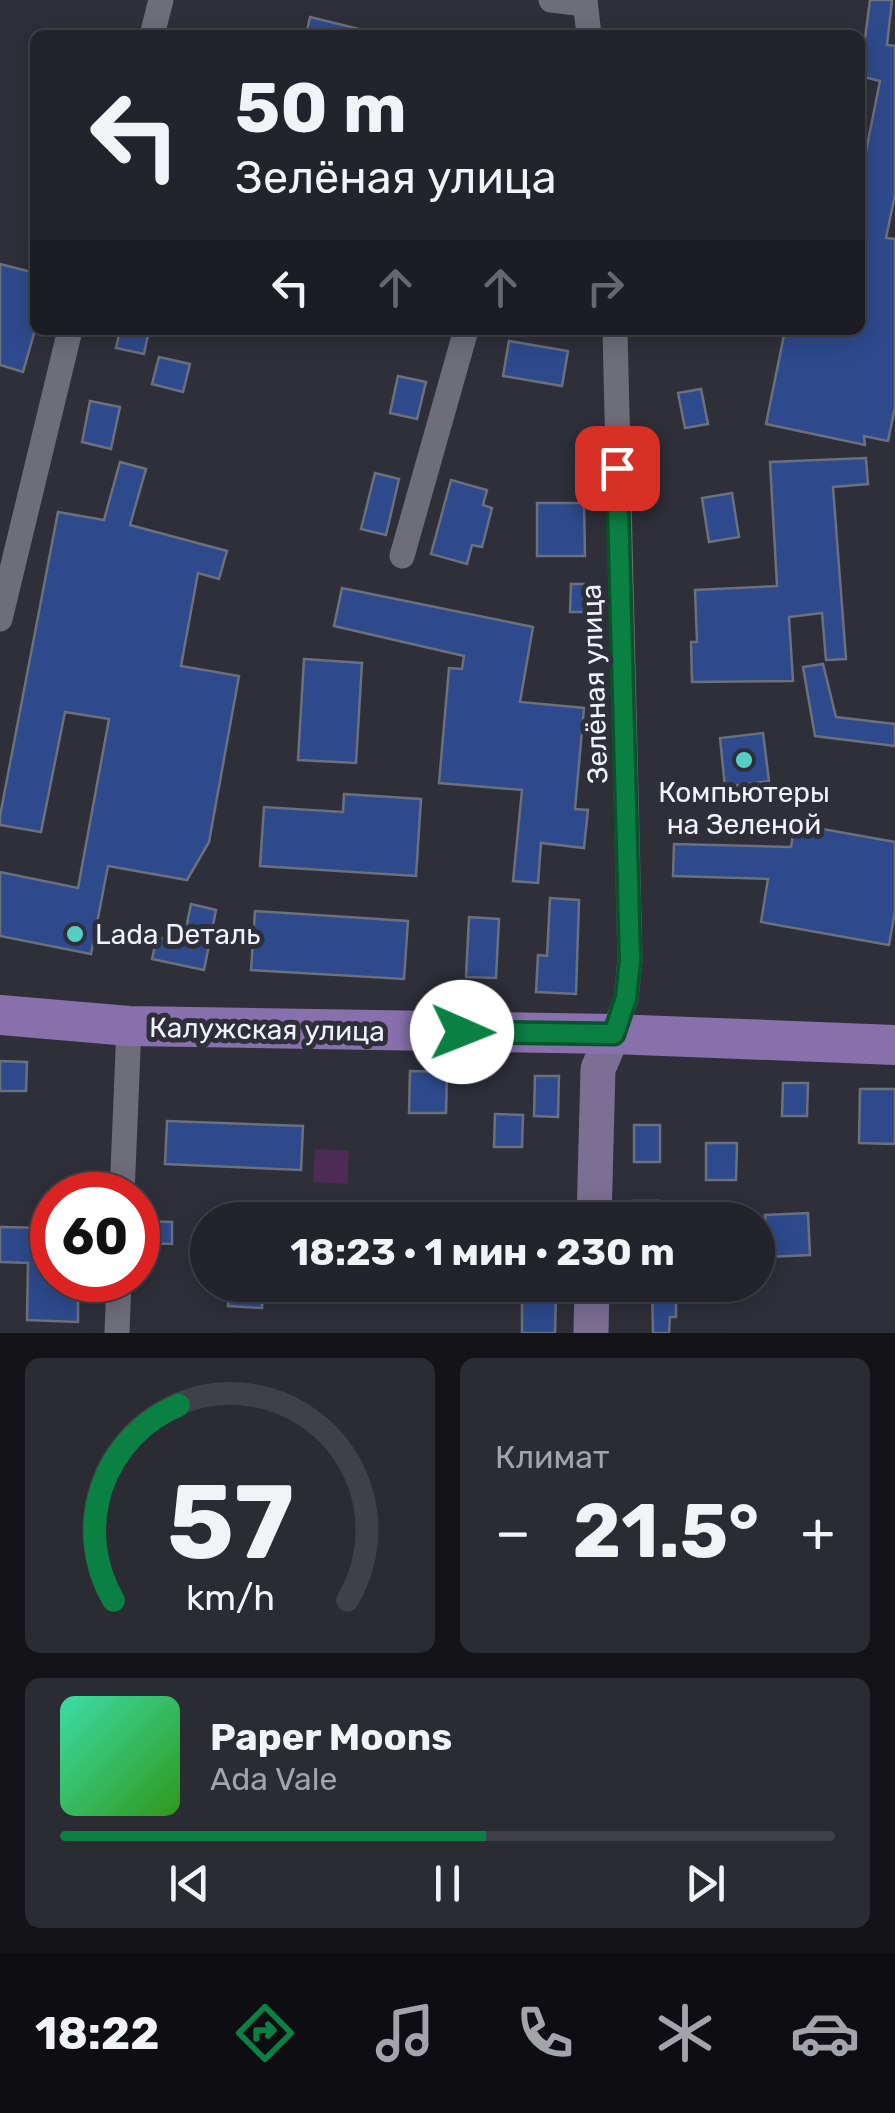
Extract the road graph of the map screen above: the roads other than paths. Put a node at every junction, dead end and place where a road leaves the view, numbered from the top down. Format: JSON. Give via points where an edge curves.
{"nodes":[{"id":1,"x":161,"y":0,"type":"edge"},
{"id":2,"x":552,"y":0,"type":"edge"},
{"id":3,"x":585,"y":2,"type":"edge"},
{"id":4,"x":153,"y":30,"type":"edge"},
{"id":5,"x":588,"y":30,"type":"edge"},
{"id":6,"x":69,"y":335,"type":"edge"},
{"id":7,"x":465,"y":335,"type":"edge"},
{"id":8,"x":615,"y":335,"type":"edge"},
{"id":9,"x":402,"y":556,"type":"dead end"},
{"id":10,"x":0,"y":619,"type":"edge"},
{"id":11,"x":0,"y":1016,"type":"edge"},
{"id":12,"x":129,"y":1026,"type":"junction"},
{"id":13,"x":614,"y":1034,"type":"junction"},
{"id":14,"x":895,"y":1044,"type":"edge"},
{"id":15,"x":123,"y":1172,"type":"edge"},
{"id":16,"x":594,"y":1202,"type":"edge"},
{"id":17,"x":119,"y":1302,"type":"edge"},
{"id":18,"x":592,"y":1302,"type":"edge"},
{"id":19,"x":118,"y":1333,"type":"edge"},
{"id":20,"x":591,"y":1333,"type":"edge"}],
"edges":[{"from":1,"to":4,"type":"street"},
{"from":2,"to":3,"type":"street"},
{"from":3,"to":5,"type":"street"},
{"from":6,"to":10,"type":"street"},
{"from":7,"to":9,"type":"street"},
{"from":8,"to":13,"type":"street","name":"Зелёная улица","via":[[630,960]]},
{"from":11,"to":12,"type":"main road","name":"Калужская улица"},
{"from":12,"to":13,"type":"main road","name":"Калужская улица"},
{"from":12,"to":15,"type":"street"},
{"from":13,"to":14,"type":"main road","name":"Калужская улица"},
{"from":13,"to":16,"type":"street","via":[[598,1069]]},
{"from":17,"to":19,"type":"street"},
{"from":18,"to":20,"type":"street"}]}
